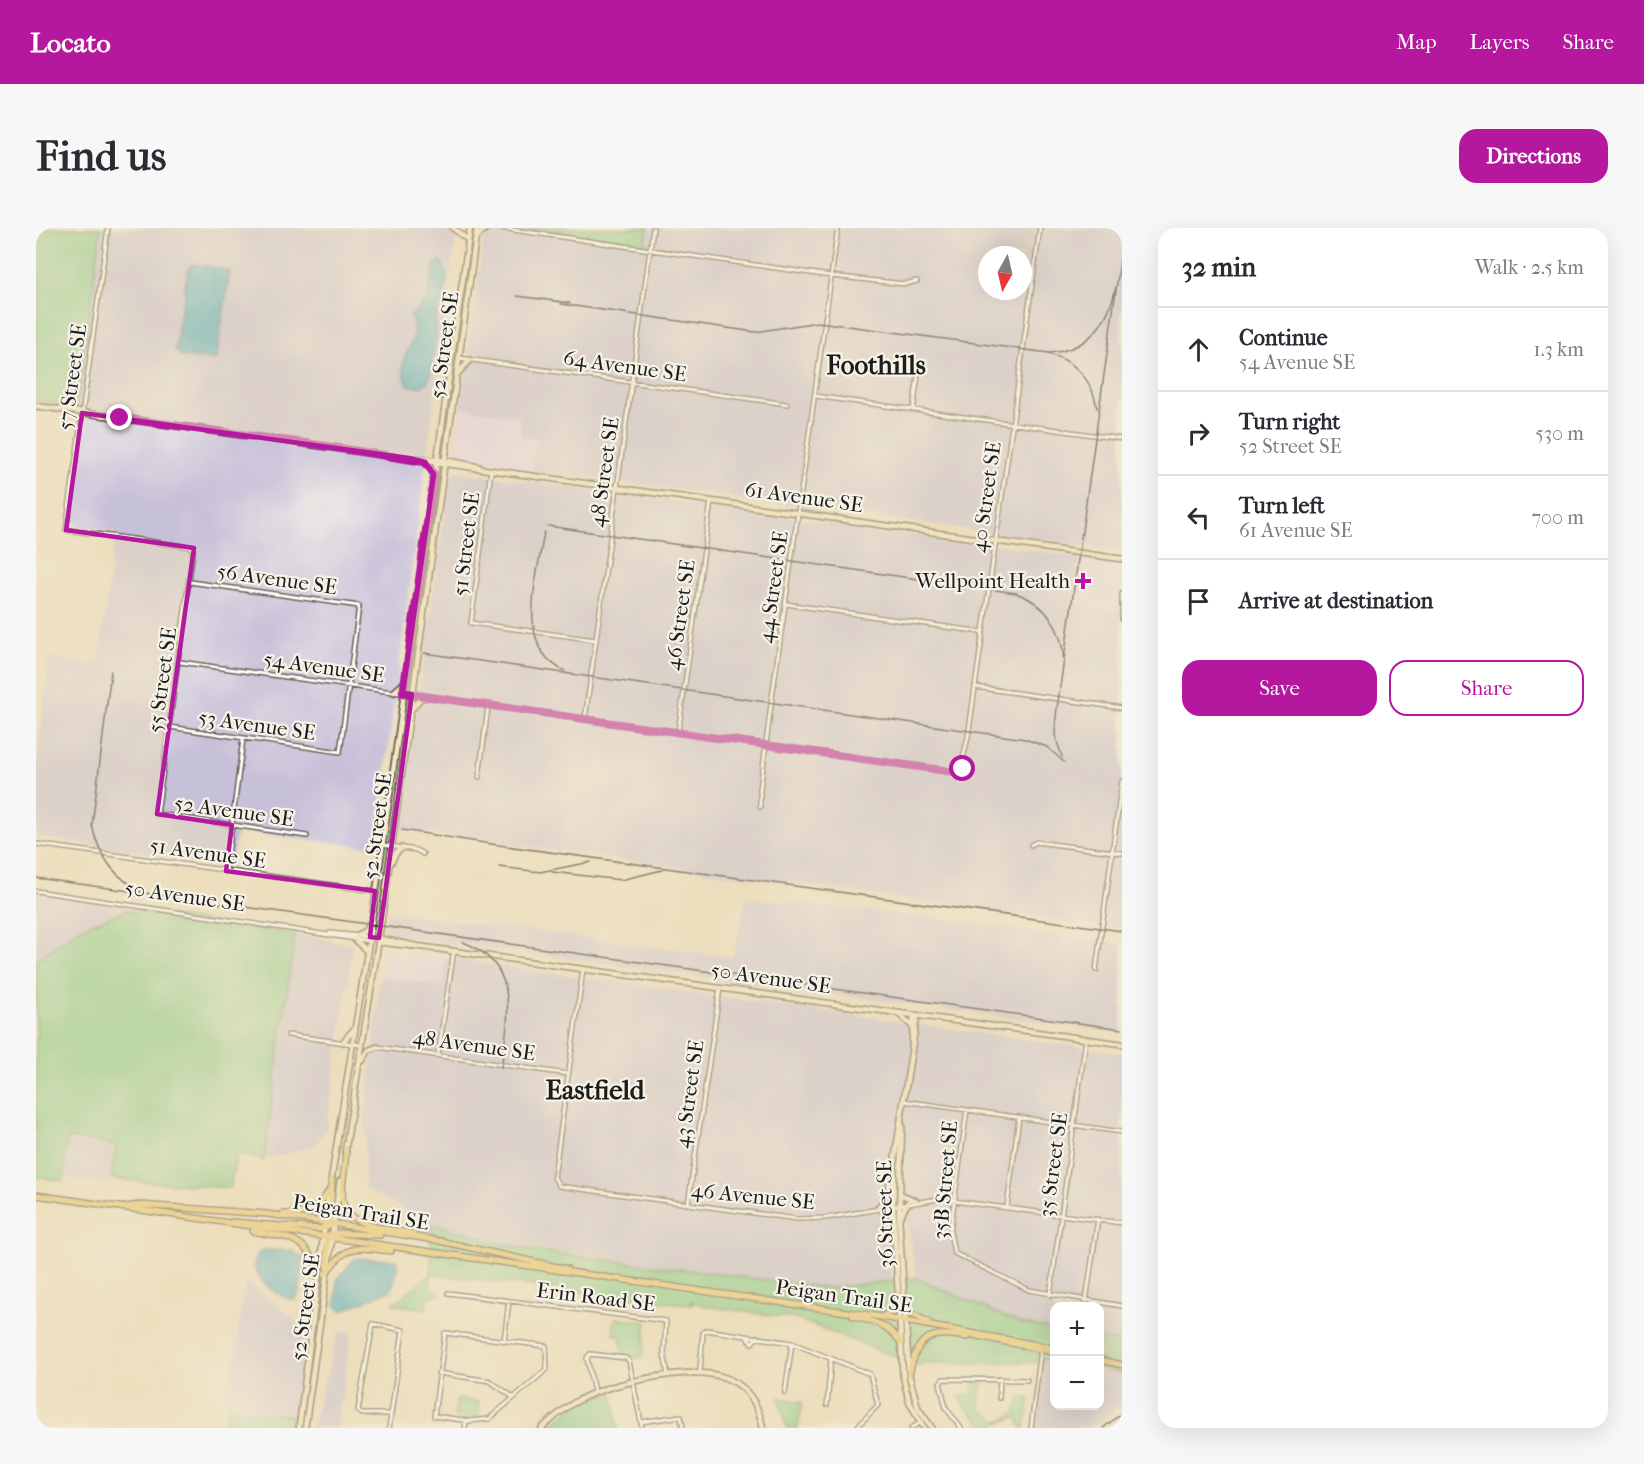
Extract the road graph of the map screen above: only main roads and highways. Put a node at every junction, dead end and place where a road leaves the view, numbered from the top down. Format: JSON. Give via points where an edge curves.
{"nodes":[{"id":1,"x":453,"y":228,"type":"edge"},
{"id":2,"x":470,"y":228,"type":"edge"},
{"id":3,"x":477,"y":228,"type":"edge"},
{"id":4,"x":486,"y":228,"type":"edge"},
{"id":5,"x":476,"y":239,"type":"junction"},
{"id":6,"x":468,"y":240,"type":"junction"},
{"id":7,"x":470,"y":360,"type":"road end"},
{"id":8,"x":457,"y":374,"type":"junction"},
{"id":9,"x":36,"y":406,"type":"edge"},
{"id":10,"x":438,"y":444,"type":"junction"},
{"id":11,"x":426,"y":460,"type":"junction"},
{"id":12,"x":436,"y":462,"type":"junction"},
{"id":13,"x":445,"y":463,"type":"junction"},
{"id":14,"x":453,"y":467,"type":"junction"},
{"id":15,"x":482,"y":468,"type":"junction"},
{"id":16,"x":434,"y":474,"type":"junction"},
{"id":17,"x":442,"y":481,"type":"junction"},
{"id":18,"x":1122,"y":559,"type":"edge"},
{"id":19,"x":405,"y":680,"type":"junction"},
{"id":20,"x":394,"y":692,"type":"road end"},
{"id":21,"x":426,"y":697,"type":"road end"},
{"id":22,"x":410,"y":712,"type":"junction"},
{"id":23,"x":402,"y":848,"type":"road end"},
{"id":24,"x":388,"y":866,"type":"junction"},
{"id":25,"x":372,"y":920,"type":"junction"},
{"id":26,"x":369,"y":939,"type":"junction"},
{"id":27,"x":378,"y":940,"type":"junction"},
{"id":28,"x":389,"y":943,"type":"junction"},
{"id":29,"x":416,"y":946,"type":"junction"},
{"id":30,"x":368,"y":952,"type":"junction"},
{"id":31,"x":375,"y":961,"type":"junction"},
{"id":32,"x":896,"y":1012,"type":"junction"},
{"id":33,"x":916,"y":1015,"type":"junction"},
{"id":34,"x":928,"y":1017,"type":"junction"},
{"id":35,"x":357,"y":1023,"type":"junction"},
{"id":36,"x":914,"y":1028,"type":"junction"},
{"id":37,"x":343,"y":1042,"type":"road end"},
{"id":38,"x":364,"y":1042,"type":"junction"},
{"id":39,"x":1122,"y":1044,"type":"edge"},
{"id":40,"x":360,"y":1066,"type":"junction"},
{"id":41,"x":903,"y":1101,"type":"junction"},
{"id":42,"x":346,"y":1149,"type":"junction"},
{"id":43,"x":894,"y":1168,"type":"junction"},
{"id":44,"x":332,"y":1179,"type":"junction"},
{"id":45,"x":330,"y":1189,"type":"junction"},
{"id":46,"x":899,"y":1192,"type":"junction"},
{"id":47,"x":36,"y":1195,"type":"edge"},
{"id":48,"x":916,"y":1201,"type":"road end"},
{"id":49,"x":908,"y":1202,"type":"road end"},
{"id":50,"x":124,"y":1207,"type":"junction"},
{"id":51,"x":267,"y":1214,"type":"junction"},
{"id":52,"x":893,"y":1215,"type":"junction"},
{"id":53,"x":899,"y":1219,"type":"junction"},
{"id":54,"x":221,"y":1222,"type":"junction"},
{"id":55,"x":234,"y":1225,"type":"junction"},
{"id":56,"x":328,"y":1225,"type":"junction"},
{"id":57,"x":389,"y":1234,"type":"junction"},
{"id":58,"x":329,"y":1236,"type":"junction"},
{"id":59,"x":435,"y":1240,"type":"junction"},
{"id":60,"x":431,"y":1254,"type":"junction"},
{"id":61,"x":327,"y":1264,"type":"joint"},
{"id":62,"x":318,"y":1273,"type":"junction"},
{"id":63,"x":325,"y":1274,"type":"junction"},
{"id":64,"x":589,"y":1275,"type":"junction"},
{"id":65,"x":898,"y":1293,"type":"junction"},
{"id":66,"x":904,"y":1304,"type":"junction"},
{"id":67,"x":844,"y":1312,"type":"junction"},
{"id":68,"x":882,"y":1317,"type":"junction"},
{"id":69,"x":902,"y":1320,"type":"junction"},
{"id":70,"x":937,"y":1327,"type":"junction"},
{"id":71,"x":951,"y":1329,"type":"junction"},
{"id":72,"x":983,"y":1339,"type":"junction"},
{"id":73,"x":901,"y":1343,"type":"junction"},
{"id":74,"x":1041,"y":1347,"type":"junction"},
{"id":75,"x":1050,"y":1349,"type":"edge"},
{"id":76,"x":1104,"y":1361,"type":"edge"},
{"id":77,"x":1122,"y":1365,"type":"edge"},
{"id":78,"x":909,"y":1375,"type":"junction"},
{"id":79,"x":299,"y":1428,"type":"edge"},
{"id":80,"x":305,"y":1428,"type":"edge"},
{"id":81,"x":542,"y":1428,"type":"edge"},
{"id":82,"x":763,"y":1428,"type":"edge"},
{"id":83,"x":924,"y":1428,"type":"edge"},
{"id":84,"x":932,"y":1428,"type":"edge"}],
"edges":[{"from":1,"to":6,"type":"main road"},
{"from":2,"to":6,"type":"main road","name":"52 Street SE"},
{"from":3,"to":5,"type":"main road","name":"52 Street SE"},
{"from":4,"to":5,"type":"main road"},
{"from":5,"to":8,"type":"main road","name":"52 Street SE"},
{"from":6,"to":10,"type":"main road","name":"52 Street SE"},
{"from":7,"to":8,"type":"main road"},
{"from":8,"to":13,"type":"main road","name":"52 Street SE"},
{"from":9,"to":11,"type":"main road","name":"61 Avenue SE"},
{"from":10,"to":11,"type":"main road"},
{"from":10,"to":12,"type":"main road","name":"52 Street SE"},
{"from":11,"to":12,"type":"main road","name":"61 Avenue SE"},
{"from":11,"to":16,"type":"main road"},
{"from":12,"to":13,"type":"main road","name":"61 Avenue SE"},
{"from":12,"to":16,"type":"main road","name":"52 Street SE"},
{"from":13,"to":14,"type":"main road","name":"61 Avenue SE"},
{"from":13,"to":15,"type":"main road","name":"61 Avenue SE"},
{"from":13,"to":17,"type":"main road","name":"52 Street SE"},
{"from":14,"to":15,"type":"main road","name":"61 Avenue SE"},
{"from":14,"to":17,"type":"main road"},
{"from":15,"to":18,"type":"main road","name":"61 Avenue SE"},
{"from":16,"to":19,"type":"main road","name":"52 Street SE"},
{"from":17,"to":22,"type":"main road","name":"52 Street SE"},
{"from":19,"to":20,"type":"main road"},
{"from":19,"to":25,"type":"main road","name":"52 Street SE"},
{"from":21,"to":22,"type":"main road","via":[[416,702]]},
{"from":22,"to":24,"type":"main road","name":"52 Street SE"},
{"from":23,"to":24,"type":"main road"},
{"from":24,"to":27,"type":"main road","name":"52 Street SE"},
{"from":25,"to":26,"type":"main road","name":"52 Street SE"},
{"from":25,"to":30,"type":"main road","via":[[356,937]]},
{"from":26,"to":27,"type":"main road","name":"50 Avenue SE"},
{"from":26,"to":30,"type":"main road","name":"52 Street SE"},
{"from":27,"to":28,"type":"main road","name":"50 Avenue SE"},
{"from":27,"to":29,"type":"main road","name":"50 Avenue SE"},
{"from":27,"to":31,"type":"main road","name":"52 Street SE"},
{"from":28,"to":29,"type":"main road","name":"50 Avenue SE"},
{"from":28,"to":31,"type":"main road"},
{"from":29,"to":32,"type":"main road","name":"50 Avenue SE"},
{"from":30,"to":35,"type":"main road","name":"52 Street SE"},
{"from":31,"to":38,"type":"main road","name":"52 Street SE"},
{"from":32,"to":33,"type":"main road","name":"50 Avenue SE"},
{"from":32,"to":36,"type":"main road"},
{"from":33,"to":34,"type":"main road","name":"50 Avenue SE"},
{"from":33,"to":36,"type":"main road","name":"36 Street SE"},
{"from":34,"to":36,"type":"main road"},
{"from":34,"to":39,"type":"main road","name":"50 Avenue SE"},
{"from":35,"to":37,"type":"main road"},
{"from":35,"to":44,"type":"main road","name":"52 Street SE"},
{"from":36,"to":41,"type":"main road","name":"36 Street SE"},
{"from":38,"to":40,"type":"main road","name":"52 Street SE"},
{"from":38,"to":40,"type":"main road","via":[[377,1047],[369,1050]]},
{"from":40,"to":42,"type":"main road","name":"52 Street SE"},
{"from":41,"to":43,"type":"main road","name":"36 Street SE"},
{"from":41,"to":46,"type":"main road","name":"36 Street SE"},
{"from":42,"to":56,"type":"main road","name":"52 Street SE"},
{"from":42,"to":59,"type":"main road","via":[[343,1200],[352,1216]]},
{"from":43,"to":52,"type":"main road","name":"36 Street SE"},
{"from":43,"to":52,"type":"main road","via":[[887,1195],[878,1208]]},
{"from":44,"to":45,"type":"main road","name":"52 Street SE"},
{"from":44,"to":56,"type":"main road"},
{"from":45,"to":51,"type":"main road","via":[[311,1211]]},
{"from":45,"to":56,"type":"main road","name":"52 Street SE"},
{"from":46,"to":48,"type":"main road","via":[[903,1198]]},
{"from":46,"to":53,"type":"main road","name":"36 Street SE"},
{"from":47,"to":50,"type":"main road","name":"Peigan Trail SE"},
{"from":49,"to":53,"type":"main road"},
{"from":50,"to":51,"type":"main road","name":"Peigan Trail SE","via":[[140,1204]]},
{"from":50,"to":54,"type":"main road","name":"Peigan Trail SE"},
{"from":51,"to":56,"type":"main road","name":"Peigan Trail SE"},
{"from":52,"to":65,"type":"main road","name":"36 Street SE"},
{"from":53,"to":66,"type":"main road","name":"36 Street SE"},
{"from":54,"to":55,"type":"main road","name":"Peigan Trail SE"},
{"from":54,"to":56,"type":"main road"},
{"from":55,"to":58,"type":"main road","name":"Peigan Trail SE"},
{"from":55,"to":62,"type":"main road","via":[[306,1246]]},
{"from":56,"to":57,"type":"main road","name":"Peigan Trail SE"},
{"from":56,"to":58,"type":"main road"},
{"from":57,"to":58,"type":"main road"},
{"from":57,"to":59,"type":"main road","name":"Peigan Trail SE"},
{"from":58,"to":60,"type":"main road","name":"Peigan Trail SE"},
{"from":58,"to":61,"type":"main road"},
{"from":58,"to":62,"type":"main road","name":"52 Street SE"},
{"from":59,"to":64,"type":"main road","name":"Peigan Trail SE"},
{"from":60,"to":63,"type":"main road","via":[[356,1248],[339,1255]]},
{"from":60,"to":64,"type":"main road","name":"Peigan Trail SE"},
{"from":61,"to":63,"type":"main road","name":"52 Street SE"},
{"from":62,"to":79,"type":"main road","name":"52 Street SE"},
{"from":63,"to":80,"type":"main road","name":"52 Street SE"},
{"from":64,"to":67,"type":"main road","name":"Peigan Trail SE"},
{"from":65,"to":68,"type":"main road","via":[[893,1310]]},
{"from":65,"to":69,"type":"main road","name":"36 Street SE"},
{"from":66,"to":69,"type":"main road","name":"36 Street SE"},
{"from":66,"to":70,"type":"main road","via":[[912,1314]]},
{"from":67,"to":68,"type":"main road","name":"Peigan Trail SE"},
{"from":67,"to":73,"type":"main road","via":[[884,1325]]},
{"from":68,"to":69,"type":"main road","name":"Peigan Trail SE"},
{"from":69,"to":70,"type":"main road","name":"Peigan Trail SE"},
{"from":69,"to":73,"type":"main road","name":"36 Street SE"},
{"from":69,"to":78,"type":"main road","name":"36 Street SE"},
{"from":70,"to":71,"type":"main road","name":"Peigan Trail SE"},
{"from":71,"to":72,"type":"main road","name":"Peigan Trail SE"},
{"from":71,"to":74,"type":"main road","name":"Peigan Trail SE"},
{"from":72,"to":74,"type":"main road","name":"Peigan Trail SE"},
{"from":72,"to":78,"type":"main road","via":[[930,1336],[918,1346]]},
{"from":73,"to":83,"type":"main road","name":"36 Street SE","via":[[905,1388]]},
{"from":74,"to":75,"type":"main road","name":"Peigan Trail SE"},
{"from":76,"to":77,"type":"main road"},
{"from":78,"to":84,"type":"main road","name":"36 Street SE","via":[[918,1408]]},
{"from":81,"to":82,"type":"main road","via":[[568,1406],[594,1392],[634,1381],[700,1371],[729,1379],[746,1392],[758,1410]]}]}
